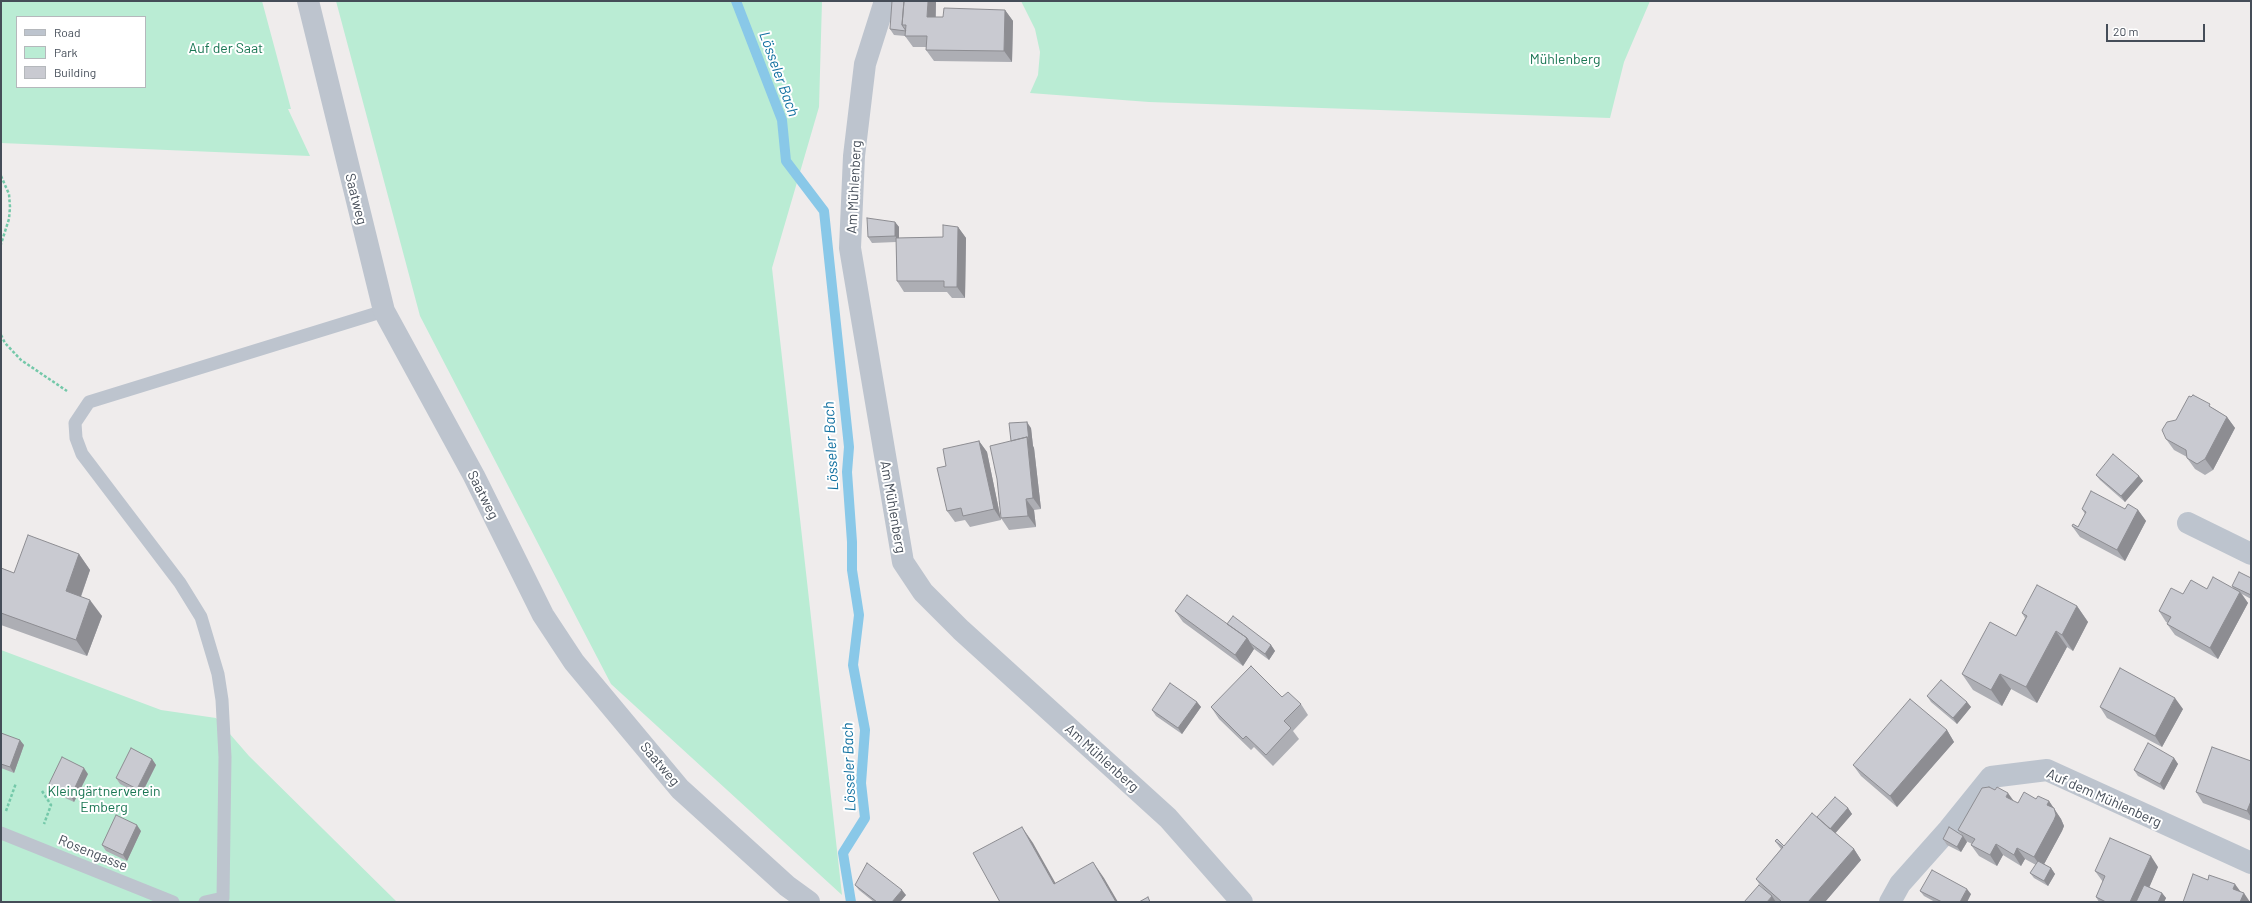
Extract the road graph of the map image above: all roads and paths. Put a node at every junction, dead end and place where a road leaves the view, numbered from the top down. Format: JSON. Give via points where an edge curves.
{"nodes":[{"id":1,"x":308,"y":1,"type":"edge"},
{"id":2,"x":885,"y":1,"type":"edge"},
{"id":3,"x":1,"y":176,"type":"edge"},
{"id":4,"x":1,"y":244,"type":"edge"},
{"id":5,"x":384,"y":311,"type":"junction"},
{"id":6,"x":1,"y":335,"type":"edge"},
{"id":7,"x":89,"y":402,"type":"junction"},
{"id":8,"x":2188,"y":523,"type":"dead end"},
{"id":9,"x":2251,"y":554,"type":"edge"},
{"id":10,"x":16,"y":783,"type":"dead end"},
{"id":11,"x":42,"y":791,"type":"dead end"},
{"id":12,"x":4,"y":819,"type":"dead end"},
{"id":13,"x":1,"y":833,"type":"edge"},
{"id":14,"x":36,"y":847,"type":"junction"},
{"id":15,"x":2251,"y":864,"type":"edge"},
{"id":16,"x":225,"y":900,"type":"edge"},
{"id":17,"x":173,"y":902,"type":"edge"},
{"id":18,"x":204,"y":902,"type":"edge"},
{"id":19,"x":809,"y":902,"type":"edge"},
{"id":20,"x":1242,"y":902,"type":"edge"},
{"id":21,"x":1890,"y":902,"type":"edge"}],
"edges":[{"from":1,"to":5,"type":"street","name":"Saatweg"},
{"from":2,"to":20,"type":"street","name":"Am Mühlenberg","via":[[865,64],[854,156],[850,248],[903,562],[923,592],[961,630],[1168,818]]},
{"from":3,"to":4,"type":"path","via":[[9,194],[10,206]]},
{"from":5,"to":7,"type":"lane"},
{"from":5,"to":19,"type":"street","name":"Saatweg","via":[[474,476],[543,615],[574,662],[680,789],[787,886]]},
{"from":6,"to":7,"type":"path","via":[[21,360]]},
{"from":7,"to":16,"type":"lane","via":[[75,423],[76,438],[82,454],[192,599],[201,617],[218,674],[225,757]]},
{"from":8,"to":9,"type":"street"},
{"from":10,"to":12,"type":"path"},
{"from":11,"to":14,"type":"path","via":[[51,805]]},
{"from":13,"to":14,"type":"lane","name":"Rosengasse"},
{"from":14,"to":17,"type":"lane","name":"Rosengasse"},
{"from":15,"to":21,"type":"street","name":"Auf dem Mühlenberg","via":[[2047,770],[1991,777],[1900,884]]},
{"from":16,"to":18,"type":"lane"}]}
